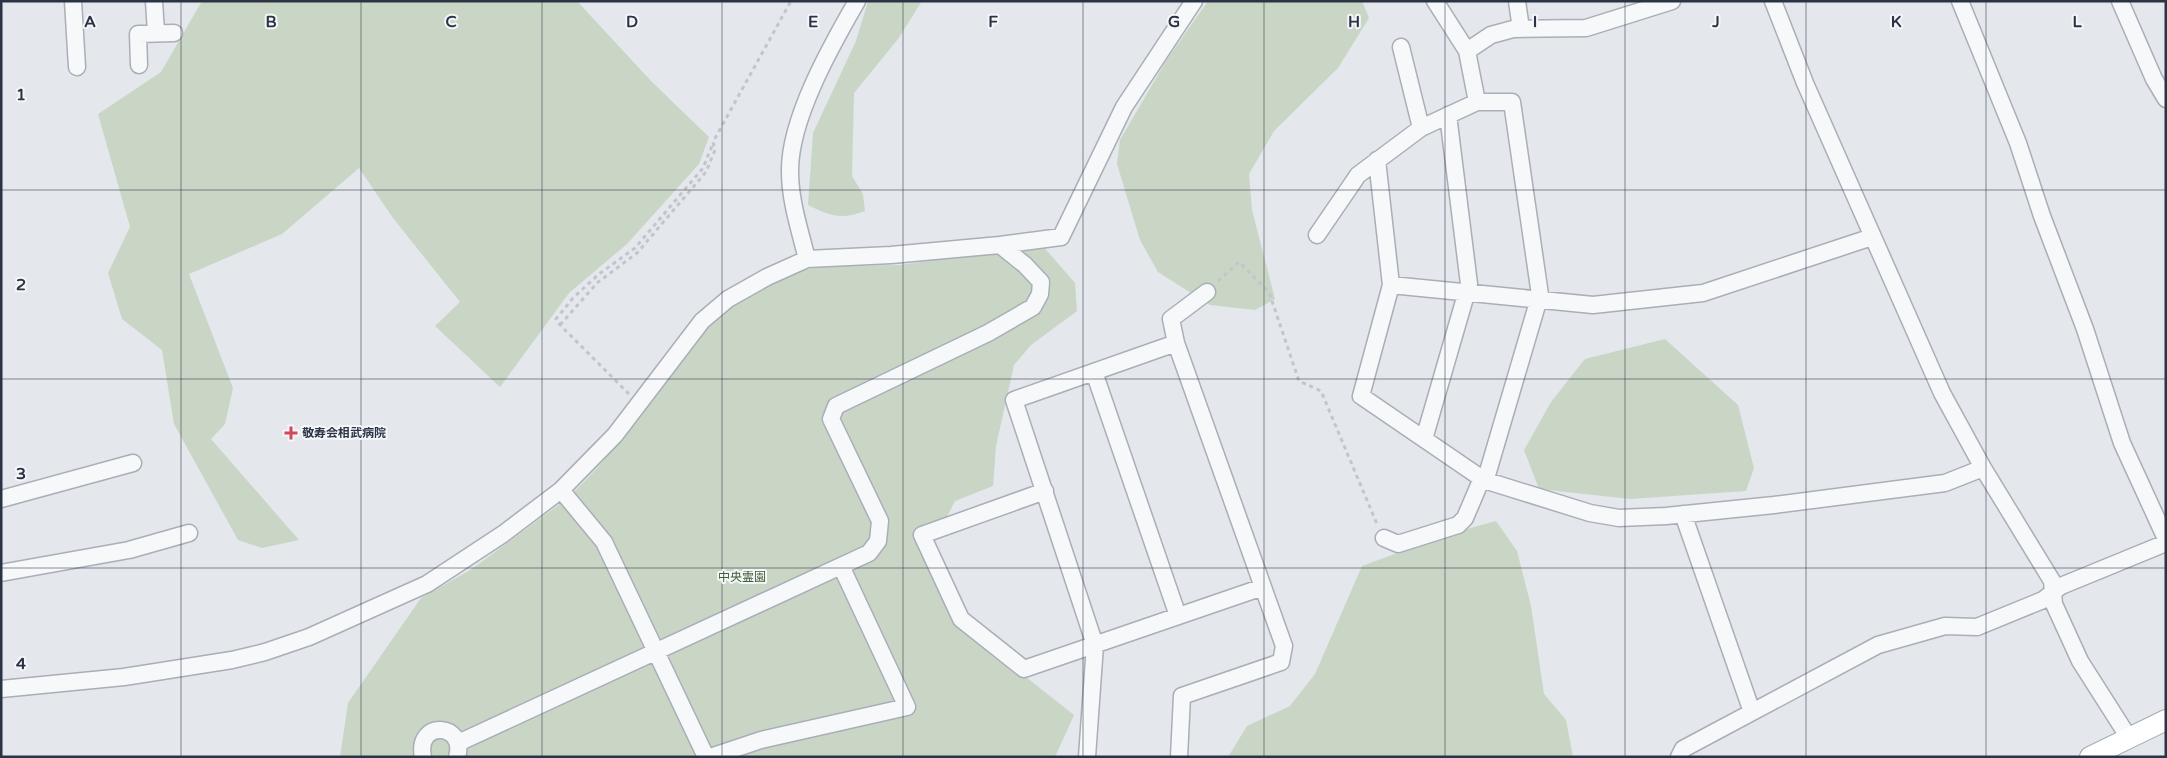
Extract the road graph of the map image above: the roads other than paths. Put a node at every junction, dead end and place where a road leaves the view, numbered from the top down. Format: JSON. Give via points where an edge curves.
{"nodes":[{"id":1,"x":73,"y":1,"type":"edge"},
{"id":2,"x":154,"y":1,"type":"edge"},
{"id":3,"x":857,"y":1,"type":"edge"},
{"id":4,"x":1194,"y":1,"type":"edge"},
{"id":5,"x":1434,"y":1,"type":"edge"},
{"id":6,"x":1517,"y":1,"type":"edge"},
{"id":7,"x":1672,"y":1,"type":"edge"},
{"id":8,"x":1773,"y":1,"type":"edge"},
{"id":9,"x":1960,"y":1,"type":"edge"},
{"id":10,"x":2120,"y":1,"type":"edge"},
{"id":11,"x":1521,"y":30,"type":"junction"},
{"id":12,"x":156,"y":33,"type":"junction"},
{"id":13,"x":174,"y":33,"type":"dead end"},
{"id":14,"x":1401,"y":47,"type":"dead end"},
{"id":15,"x":1466,"y":51,"type":"junction"},
{"id":16,"x":139,"y":65,"type":"dead end"},
{"id":17,"x":77,"y":67,"type":"dead end"},
{"id":18,"x":2166,"y":99,"type":"edge"},
{"id":19,"x":1478,"y":102,"type":"junction"},
{"id":20,"x":1448,"y":115,"type":"junction"},
{"id":21,"x":1421,"y":128,"type":"junction"},
{"id":22,"x":1377,"y":160,"type":"junction"},
{"id":23,"x":1317,"y":235,"type":"dead end"},
{"id":24,"x":1872,"y":237,"type":"junction"},
{"id":25,"x":1000,"y":245,"type":"junction"},
{"id":26,"x":806,"y":259,"type":"junction"},
{"id":27,"x":1391,"y":285,"type":"junction"},
{"id":28,"x":1207,"y":292,"type":"road end"},
{"id":29,"x":1467,"y":293,"type":"junction"},
{"id":30,"x":1538,"y":300,"type":"junction"},
{"id":31,"x":1176,"y":343,"type":"junction"},
{"id":32,"x":1094,"y":372,"type":"junction"},
{"id":33,"x":1424,"y":439,"type":"junction"},
{"id":34,"x":133,"y":463,"type":"dead end"},
{"id":35,"x":1983,"y":468,"type":"junction"},
{"id":36,"x":1484,"y":480,"type":"junction"},
{"id":37,"x":561,"y":490,"type":"junction"},
{"id":38,"x":1045,"y":490,"type":"junction"},
{"id":39,"x":1,"y":499,"type":"edge"},
{"id":40,"x":1682,"y":514,"type":"junction"},
{"id":41,"x":189,"y":533,"type":"dead end"},
{"id":42,"x":1384,"y":538,"type":"road end"},
{"id":43,"x":2166,"y":539,"type":"edge"},
{"id":44,"x":2166,"y":543,"type":"edge"},
{"id":45,"x":841,"y":566,"type":"junction"},
{"id":46,"x":1,"y":572,"type":"edge"},
{"id":47,"x":1263,"y":586,"type":"junction"},
{"id":48,"x":2053,"y":593,"type":"junction"},
{"id":49,"x":1178,"y":616,"type":"junction"},
{"id":50,"x":1095,"y":645,"type":"junction"},
{"id":51,"x":655,"y":653,"type":"junction"},
{"id":52,"x":1,"y":690,"type":"edge"},
{"id":53,"x":1752,"y":712,"type":"junction"},
{"id":54,"x":2166,"y":720,"type":"edge"},
{"id":55,"x":2129,"y":738,"type":"junction"},
{"id":56,"x":458,"y":750,"type":"edge"},
{"id":57,"x":423,"y":757,"type":"edge"},
{"id":58,"x":706,"y":757,"type":"edge"},
{"id":59,"x":710,"y":757,"type":"edge"},
{"id":60,"x":1087,"y":757,"type":"edge"},
{"id":61,"x":1179,"y":757,"type":"edge"},
{"id":62,"x":1679,"y":757,"type":"edge"},
{"id":63,"x":2090,"y":757,"type":"edge"}],
"edges":[{"from":1,"to":17,"type":"street"},
{"from":2,"to":12,"type":"street"},
{"from":3,"to":26,"type":"street","via":[[804,109],[794,142],[790,171],[793,202]]},
{"from":4,"to":25,"type":"street","via":[[1124,107],[1061,237]]},
{"from":5,"to":15,"type":"street"},
{"from":6,"to":11,"type":"street"},
{"from":7,"to":11,"type":"street","via":[[1586,28]]},
{"from":8,"to":24,"type":"street"},
{"from":9,"to":43,"type":"street","via":[[2018,143],[2122,443]]},
{"from":10,"to":18,"type":"street"},
{"from":11,"to":15,"type":"street","via":[[1491,35]]},
{"from":12,"to":13,"type":"street"},
{"from":12,"to":16,"type":"street","via":[[138,34]]},
{"from":14,"to":21,"type":"street"},
{"from":15,"to":19,"type":"street"},
{"from":19,"to":20,"type":"street"},
{"from":19,"to":30,"type":"street","via":[[1512,102],[1540,295]]},
{"from":20,"to":21,"type":"street"},
{"from":20,"to":29,"type":"street","via":[[1469,284]]},
{"from":21,"to":22,"type":"street"},
{"from":22,"to":23,"type":"street","via":[[1358,175]]},
{"from":22,"to":27,"type":"street"},
{"from":24,"to":30,"type":"street","via":[[1704,293],[1593,305]]},
{"from":24,"to":35,"type":"street","via":[[1942,394]]},
{"from":25,"to":26,"type":"street"},
{"from":25,"to":45,"type":"street","via":[[1041,282],[1040,294],[1033,307],[988,334],[836,406],[831,418],[881,526],[873,549]]},
{"from":26,"to":37,"type":"street","via":[[728,299],[702,321],[615,435]]},
{"from":27,"to":29,"type":"street"},
{"from":27,"to":33,"type":"street","via":[[1361,396]]},
{"from":28,"to":31,"type":"street","via":[[1171,319]]},
{"from":29,"to":30,"type":"street"},
{"from":29,"to":33,"type":"street"},
{"from":30,"to":36,"type":"street"},
{"from":31,"to":32,"type":"street"},
{"from":31,"to":47,"type":"street"},
{"from":32,"to":38,"type":"street","via":[[1014,400]]},
{"from":32,"to":49,"type":"street"},
{"from":33,"to":36,"type":"street"},
{"from":34,"to":39,"type":"street"},
{"from":35,"to":40,"type":"street","via":[[1946,483]]},
{"from":35,"to":48,"type":"street","via":[[2052,581]]},
{"from":36,"to":40,"type":"street","via":[[1590,513],[1619,518]]},
{"from":36,"to":42,"type":"street","via":[[1465,518],[1458,525],[1398,544]]},
{"from":37,"to":51,"type":"street","via":[[604,542]]},
{"from":37,"to":52,"type":"street","via":[[503,534],[426,584],[309,637],[232,660],[124,677]]},
{"from":38,"to":50,"type":"street"},
{"from":38,"to":50,"type":"street","via":[[922,535],[961,619],[1024,669]]},
{"from":40,"to":53,"type":"street"},
{"from":41,"to":46,"type":"street","via":[[130,550]]},
{"from":44,"to":48,"type":"street","via":[[2061,586]]},
{"from":45,"to":51,"type":"street"},
{"from":45,"to":59,"type":"street","via":[[907,707],[761,740]]},
{"from":47,"to":49,"type":"street"},
{"from":47,"to":61,"type":"street","via":[[1284,646],[1281,662],[1182,696]]},
{"from":48,"to":53,"type":"street","via":[[1976,627],[1945,626],[1878,645]]},
{"from":48,"to":55,"type":"street","via":[[2054,604],[2080,661]]},
{"from":49,"to":50,"type":"street"},
{"from":50,"to":60,"type":"street"},
{"from":51,"to":56,"type":"street"},
{"from":51,"to":58,"type":"street"},
{"from":53,"to":62,"type":"street","via":[[1683,750]]},
{"from":54,"to":55,"type":"main road"},
{"from":55,"to":63,"type":"main road"},
{"from":56,"to":57,"type":"street","via":[[450,733],[434,730],[422,742]]}]}
